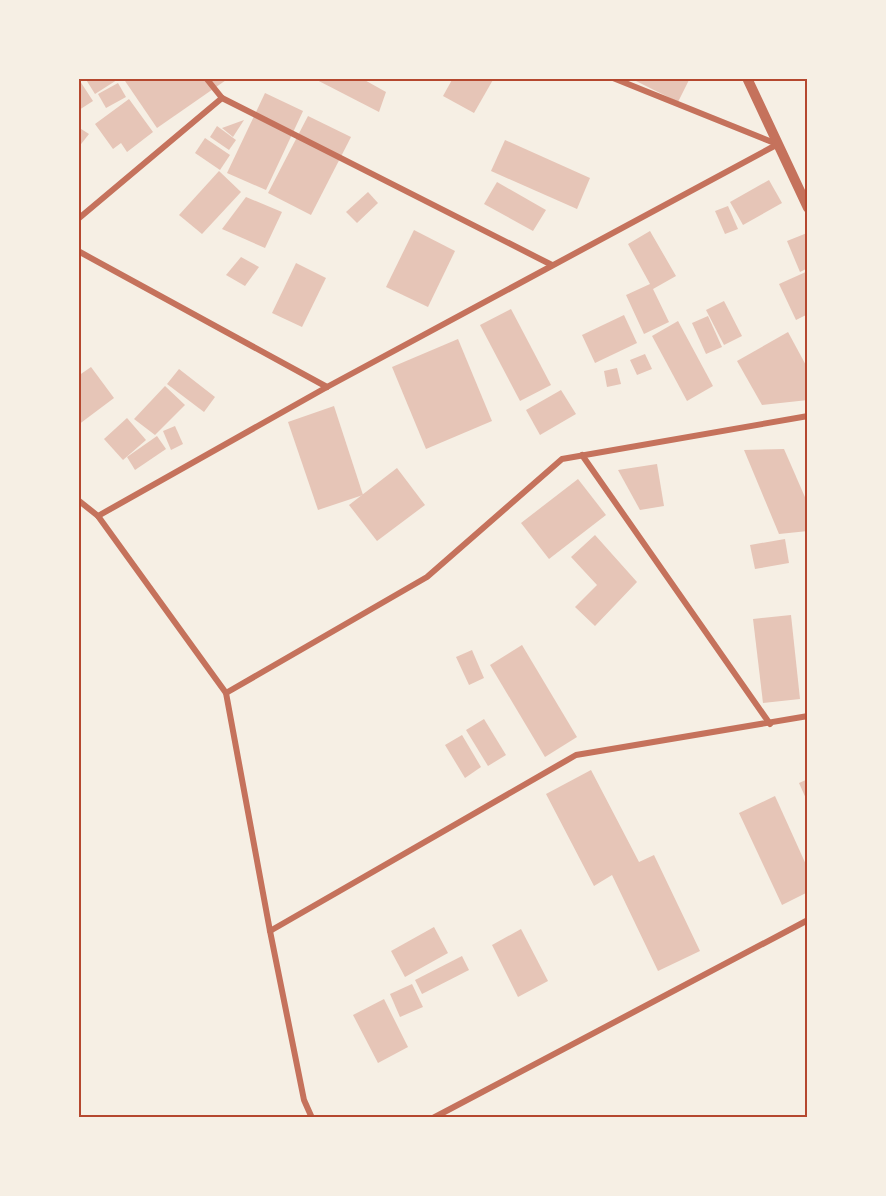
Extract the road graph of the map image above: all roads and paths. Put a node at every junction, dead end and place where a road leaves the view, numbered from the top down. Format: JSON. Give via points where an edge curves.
{"nodes":[{"id":1,"x":206,"y":78,"type":"edge"},
{"id":2,"x":613,"y":78,"type":"edge"},
{"id":3,"x":747,"y":78,"type":"edge"},
{"id":4,"x":222,"y":98,"type":"junction"},
{"id":5,"x":778,"y":144,"type":"junction"},
{"id":6,"x":808,"y":208,"type":"edge"},
{"id":7,"x":78,"y":219,"type":"edge"},
{"id":8,"x":78,"y":251,"type":"edge"},
{"id":9,"x":552,"y":265,"type":"junction"},
{"id":10,"x":327,"y":387,"type":"junction"},
{"id":11,"x":808,"y":416,"type":"edge"},
{"id":12,"x":582,"y":455,"type":"junction"},
{"id":13,"x":78,"y":501,"type":"edge"},
{"id":14,"x":98,"y":516,"type":"junction"},
{"id":15,"x":226,"y":693,"type":"junction"},
{"id":16,"x":808,"y":716,"type":"edge"},
{"id":17,"x":770,"y":724,"type":"junction"},
{"id":18,"x":808,"y":920,"type":"edge"},
{"id":19,"x":270,"y":931,"type":"junction"},
{"id":20,"x":447,"y":1115,"type":"edge"},
{"id":21,"x":312,"y":1118,"type":"edge"},
{"id":22,"x":433,"y":1118,"type":"edge"}],
"edges":[{"from":1,"to":4,"type":"street"},
{"from":2,"to":5,"type":"street"},
{"from":3,"to":5,"type":"street"},
{"from":4,"to":7,"type":"street"},
{"from":4,"to":9,"type":"street"},
{"from":5,"to":6,"type":"street"},
{"from":5,"to":9,"type":"street"},
{"from":8,"to":10,"type":"street"},
{"from":9,"to":10,"type":"street"},
{"from":10,"to":14,"type":"street"},
{"from":11,"to":12,"type":"street"},
{"from":12,"to":15,"type":"street","via":[[561,459],[427,577]]},
{"from":12,"to":17,"type":"street"},
{"from":13,"to":14,"type":"street"},
{"from":14,"to":15,"type":"street"},
{"from":15,"to":19,"type":"street"},
{"from":16,"to":17,"type":"street"},
{"from":17,"to":19,"type":"street","via":[[576,755]]},
{"from":18,"to":20,"type":"street"},
{"from":19,"to":21,"type":"street","via":[[304,1100]]},
{"from":20,"to":22,"type":"street"}]}
